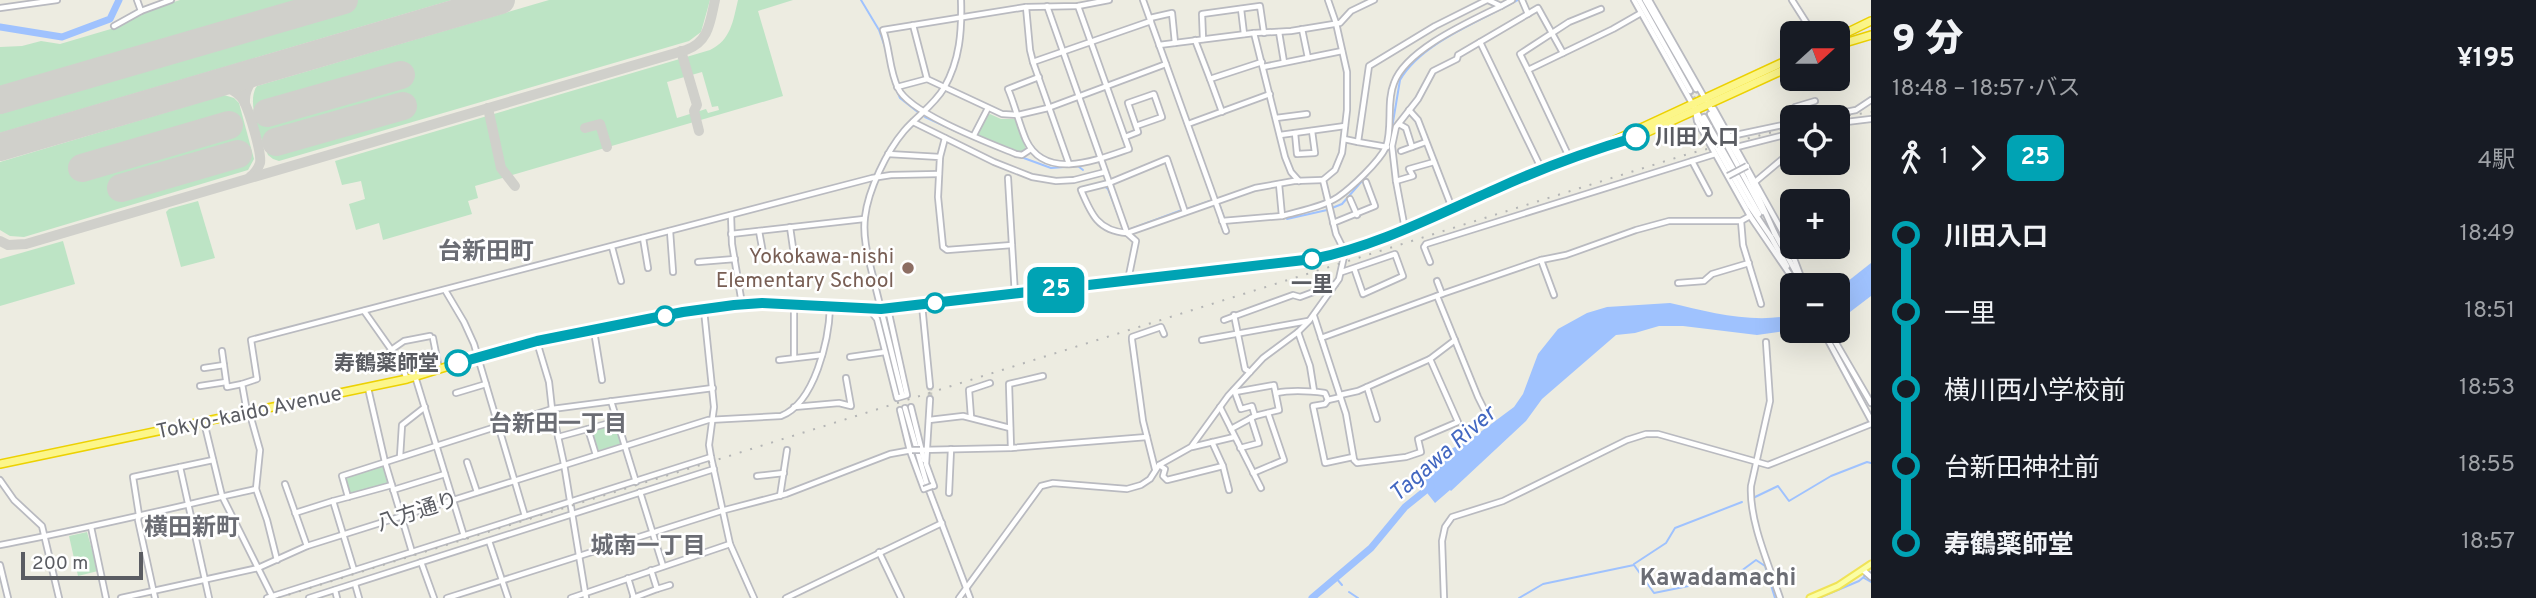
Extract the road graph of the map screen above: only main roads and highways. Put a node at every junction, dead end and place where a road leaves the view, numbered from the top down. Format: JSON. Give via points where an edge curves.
{"nodes":[{"id":1,"x":1871,"y":23,"type":"edge"},
{"id":2,"x":1850,"y":32,"type":"edge"},
{"id":3,"x":1871,"y":33,"type":"edge"},
{"id":4,"x":1850,"y":36,"type":"edge"},
{"id":5,"x":1850,"y":41,"type":"edge"},
{"id":6,"x":1780,"y":64,"type":"edge"},
{"id":7,"x":1780,"y":71,"type":"edge"},
{"id":8,"x":1707,"y":101,"type":"junction"},
{"id":9,"x":0,"y":464,"type":"edge"},
{"id":10,"x":1871,"y":564,"type":"edge"},
{"id":11,"x":1810,"y":598,"type":"edge"}],
"edges":[{"from":1,"to":2,"type":"highway"},
{"from":3,"to":4,"type":"highway"},
{"from":3,"to":5,"type":"highway"},
{"from":6,"to":8,"type":"highway","name":"Tokyo-kaido Avenue"},
{"from":7,"to":8,"type":"highway","name":"Tokyo-kaido Avenue"},
{"from":8,"to":9,"type":"highway","name":"Tokyo-kaido Avenue","via":[[1406,229],[1313,259],[922,305],[743,304],[704,309],[537,341],[407,379]]},
{"from":10,"to":11,"type":"main road"}]}
